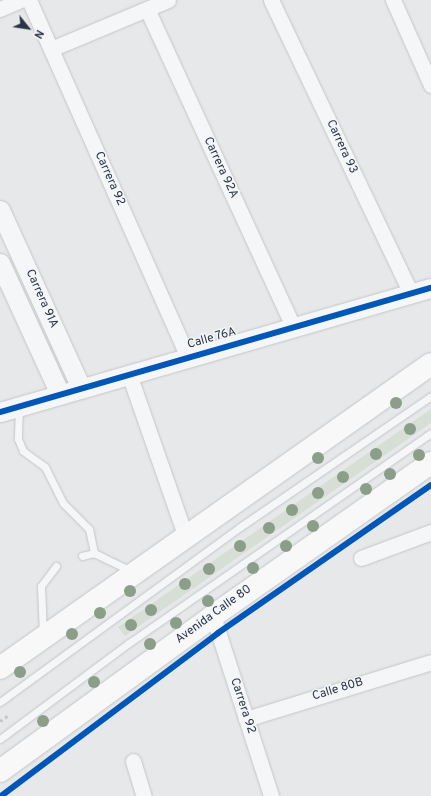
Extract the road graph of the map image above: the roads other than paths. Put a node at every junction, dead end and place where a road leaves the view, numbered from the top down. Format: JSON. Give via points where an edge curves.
{"nodes":[{"id":1,"x":20,"y":0,"type":"edge"},
{"id":2,"x":29,"y":0,"type":"edge"},
{"id":3,"x":168,"y":0,"type":"edge"},
{"id":4,"x":271,"y":0,"type":"edge"},
{"id":5,"x":393,"y":0,"type":"edge"},
{"id":6,"x":147,"y":8,"type":"junction"},
{"id":7,"x":0,"y":10,"type":"edge"},
{"id":8,"x":51,"y":49,"type":"junction"},
{"id":9,"x":430,"y":79,"type":"edge"},
{"id":10,"x":0,"y":210,"type":"edge"},
{"id":11,"x":0,"y":263,"type":"edge"},
{"id":12,"x":431,"y":288,"type":"edge"},
{"id":13,"x":411,"y":294,"type":"junction"},
{"id":14,"x":293,"y":327,"type":"junction"},
{"id":15,"x":188,"y":357,"type":"junction"},
{"id":16,"x":431,"y":364,"type":"edge"},
{"id":17,"x":129,"y":374,"type":"junction"},
{"id":18,"x":81,"y":388,"type":"junction"},
{"id":19,"x":60,"y":394,"type":"junction"},
{"id":20,"x":431,"y":396,"type":"edge"},
{"id":21,"x":19,"y":406,"type":"junction"},
{"id":22,"x":0,"y":412,"type":"edge"},
{"id":23,"x":431,"y":433,"type":"edge"},
{"id":24,"x":431,"y":463,"type":"edge"},
{"id":25,"x":431,"y":532,"type":"edge"},
{"id":26,"x":185,"y":535,"type":"junction"},
{"id":27,"x":94,"y":553,"type":"junction"},
{"id":28,"x":82,"y":556,"type":"dead end"},
{"id":29,"x":361,"y":558,"type":"dead end"},
{"id":30,"x":56,"y":566,"type":"dead end"},
{"id":31,"x":133,"y":572,"type":"junction"},
{"id":32,"x":212,"y":616,"type":"junction"},
{"id":33,"x":44,"y":637,"type":"junction"},
{"id":34,"x":431,"y":662,"type":"edge"},
{"id":35,"x":0,"y":668,"type":"edge"},
{"id":36,"x":0,"y":702,"type":"edge"},
{"id":37,"x":246,"y":719,"type":"junction"},
{"id":38,"x":0,"y":739,"type":"edge"},
{"id":39,"x":133,"y":761,"type":"dead end"},
{"id":40,"x":0,"y":771,"type":"edge"},
{"id":41,"x":144,"y":796,"type":"edge"},
{"id":42,"x":271,"y":796,"type":"edge"}],
"edges":[{"from":1,"to":7,"type":"street"},
{"from":2,"to":8,"type":"street","name":"Carrera 92"},
{"from":3,"to":6,"type":"street"},
{"from":4,"to":13,"type":"street","name":"Carrera 93"},
{"from":5,"to":9,"type":"street"},
{"from":6,"to":8,"type":"street"},
{"from":6,"to":14,"type":"street","name":"Carrera 92A"},
{"from":8,"to":15,"type":"street","name":"Carrera 92"},
{"from":10,"to":18,"type":"street","name":"Carrera 91A"},
{"from":11,"to":19,"type":"street","name":"Carrera 91A"},
{"from":12,"to":13,"type":"street","name":"Calle 76A"},
{"from":13,"to":14,"type":"street","name":"Calle 76A"},
{"from":14,"to":15,"type":"street","name":"Calle 76A"},
{"from":15,"to":17,"type":"street","name":"Calle 76A"},
{"from":16,"to":26,"type":"highway"},
{"from":17,"to":18,"type":"street","name":"Calle 76A"},
{"from":17,"to":26,"type":"street"},
{"from":18,"to":19,"type":"street","name":"Calle 76A"},
{"from":19,"to":21,"type":"street","name":"Calle 76A"},
{"from":20,"to":36,"type":"lane","via":[[240,527]]},
{"from":21,"to":22,"type":"street","name":"Calle 76A"},
{"from":21,"to":27,"type":"lane","via":[[18,439],[23,451],[44,467],[63,503],[85,522]]},
{"from":23,"to":38,"type":"lane","via":[[136,639]]},
{"from":24,"to":32,"type":"highway","name":"Avenida Calle 80"},
{"from":25,"to":29,"type":"street"},
{"from":26,"to":31,"type":"highway"},
{"from":27,"to":28,"type":"lane"},
{"from":27,"to":31,"type":"lane"},
{"from":30,"to":33,"type":"lane","via":[[41,586]]},
{"from":31,"to":33,"type":"highway"},
{"from":32,"to":37,"type":"street","name":"Carrera 92"},
{"from":32,"to":40,"type":"highway","name":"Avenida Calle 80"},
{"from":33,"to":35,"type":"highway"},
{"from":34,"to":37,"type":"street","name":"Calle 80B"},
{"from":37,"to":42,"type":"street","name":"Carrera 92"},
{"from":39,"to":41,"type":"street"}]}
